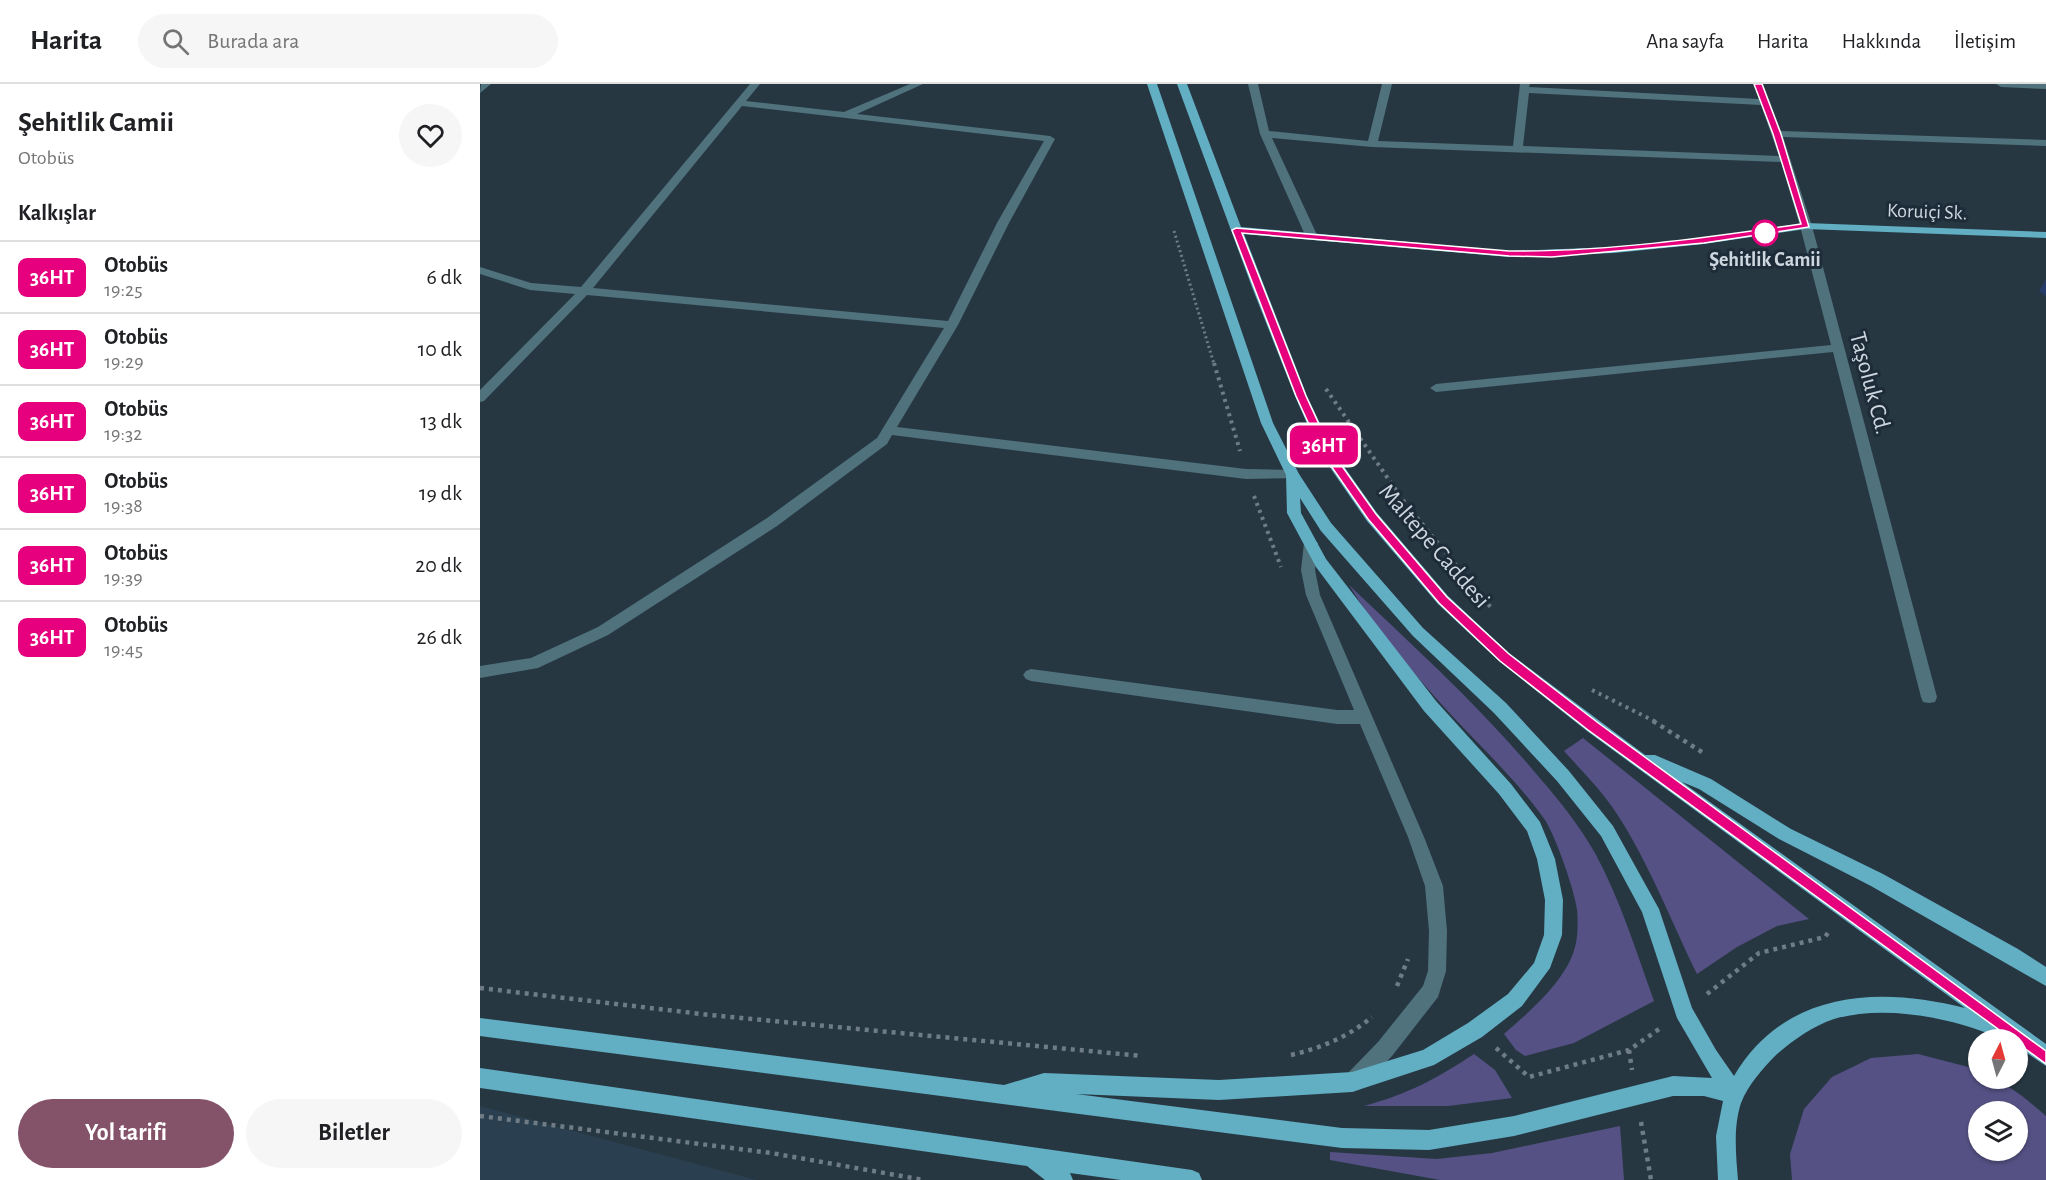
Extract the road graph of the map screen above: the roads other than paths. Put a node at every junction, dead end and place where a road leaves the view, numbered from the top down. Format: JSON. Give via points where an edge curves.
{"nodes":[{"id":1,"x":486,"y":84,"type":"edge"},
{"id":2,"x":755,"y":84,"type":"edge"},
{"id":3,"x":918,"y":84,"type":"edge"},
{"id":4,"x":1152,"y":84,"type":"edge"},
{"id":5,"x":1182,"y":84,"type":"edge"},
{"id":6,"x":1253,"y":84,"type":"edge"},
{"id":7,"x":1387,"y":84,"type":"edge"},
{"id":8,"x":1758,"y":84,"type":"edge"},
{"id":9,"x":2001,"y":84,"type":"edge"},
{"id":10,"x":2046,"y":86,"type":"edge"},
{"id":11,"x":1525,"y":87,"type":"edge"},
{"id":12,"x":480,"y":90,"type":"edge"},
{"id":13,"x":1764,"y":102,"type":"junction"},
{"id":14,"x":740,"y":103,"type":"junction"},
{"id":15,"x":845,"y":115,"type":"junction"},
{"id":16,"x":1265,"y":134,"type":"junction"},
{"id":17,"x":1777,"y":134,"type":"junction"},
{"id":18,"x":2046,"y":143,"type":"edge"},
{"id":19,"x":1372,"y":144,"type":"junction"},
{"id":20,"x":1518,"y":149,"type":"junction"},
{"id":21,"x":1785,"y":159,"type":"junction"},
{"id":22,"x":1806,"y":226,"type":"junction"},
{"id":23,"x":1236,"y":230,"type":"junction"},
{"id":24,"x":2046,"y":235,"type":"edge"},
{"id":25,"x":1312,"y":237,"type":"junction"},
{"id":26,"x":480,"y":270,"type":"edge"},
{"id":27,"x":585,"y":290,"type":"junction"},
{"id":28,"x":952,"y":325,"type":"junction"},
{"id":29,"x":1837,"y":348,"type":"junction"},
{"id":30,"x":1436,"y":388,"type":"dead end"},
{"id":31,"x":480,"y":398,"type":"edge"},
{"id":32,"x":888,"y":430,"type":"junction"},
{"id":33,"x":1293,"y":475,"type":"junction"},
{"id":34,"x":1311,"y":543,"type":"junction"},
{"id":35,"x":480,"y":672,"type":"edge"},
{"id":36,"x":1031,"y":675,"type":"dead end"},
{"id":37,"x":1929,"y":697,"type":"dead end"},
{"id":38,"x":1365,"y":717,"type":"junction"},
{"id":39,"x":1628,"y":752,"type":"junction"},
{"id":40,"x":2046,"y":977,"type":"edge"},
{"id":41,"x":480,"y":1027,"type":"edge"},
{"id":42,"x":2045,"y":1056,"type":"edge"},
{"id":43,"x":480,"y":1078,"type":"edge"},
{"id":44,"x":1352,"y":1082,"type":"junction"},
{"id":45,"x":1001,"y":1094,"type":"junction"},
{"id":46,"x":1735,"y":1094,"type":"junction"},
{"id":47,"x":1029,"y":1157,"type":"junction"},
{"id":48,"x":1063,"y":1180,"type":"edge"},
{"id":49,"x":1192,"y":1180,"type":"edge"},
{"id":50,"x":1728,"y":1180,"type":"edge"}],
"edges":[{"from":1,"to":12,"type":"street"},
{"from":2,"to":14,"type":"street"},
{"from":3,"to":15,"type":"street"},
{"from":4,"to":33,"type":"main road","via":[[1267,423]]},
{"from":5,"to":23,"type":"main road","name":"Maltepe Caddesi"},
{"from":6,"to":16,"type":"street"},
{"from":7,"to":19,"type":"street"},
{"from":8,"to":13,"type":"street","name":"Taşoluk Cd."},
{"from":9,"to":10,"type":"street"},
{"from":11,"to":13,"type":"street"},
{"from":11,"to":20,"type":"street"},
{"from":13,"to":17,"type":"street","name":"Taşoluk Cd."},
{"from":14,"to":15,"type":"street"},
{"from":14,"to":27,"type":"street"},
{"from":15,"to":28,"type":"street","via":[[1050,139]]},
{"from":16,"to":19,"type":"street"},
{"from":16,"to":25,"type":"street"},
{"from":17,"to":18,"type":"street"},
{"from":17,"to":21,"type":"street","name":"Taşoluk Cd."},
{"from":19,"to":20,"type":"street"},
{"from":20,"to":21,"type":"street"},
{"from":21,"to":22,"type":"street","name":"Taşoluk Cd."},
{"from":22,"to":24,"type":"main road","name":"Koruiçi Sk."},
{"from":22,"to":25,"type":"main road","name":"Koruiçi Sk.","via":[[1704,241],[1552,254],[1509,254]]},
{"from":22,"to":29,"type":"street","name":"Taşoluk Cd."},
{"from":23,"to":25,"type":"main road","name":"Koruiçi Sk."},
{"from":23,"to":39,"type":"main road","name":"Maltepe Caddesi","via":[[1327,453],[1372,517],[1443,600],[1504,657]]},
{"from":26,"to":27,"type":"street","via":[[530,286]]},
{"from":27,"to":28,"type":"street"},
{"from":27,"to":31,"type":"street"},
{"from":28,"to":32,"type":"street"},
{"from":29,"to":30,"type":"street"},
{"from":29,"to":37,"type":"street","name":"Taşoluk Cd."},
{"from":32,"to":33,"type":"street","via":[[1246,474]]},
{"from":32,"to":35,"type":"street","via":[[882,441],[772,522],[603,631],[533,664]]},
{"from":33,"to":34,"type":"main road","via":[[1294,513]]},
{"from":33,"to":46,"type":"main road","via":[[1326,527],[1418,632],[1500,708],[1607,831],[1650,909],[1683,1012]]},
{"from":34,"to":38,"type":"street","via":[[1308,570],[1313,595]]},
{"from":34,"to":44,"type":"main road","via":[[1321,563],[1430,706],[1534,826],[1554,900],[1553,935],[1541,968],[1515,1000],[1475,1030],[1427,1058]]},
{"from":36,"to":38,"type":"street","via":[[1337,717]]},
{"from":38,"to":44,"type":"street","via":[[1434,886],[1437,971],[1431,992],[1385,1049]]},
{"from":39,"to":40,"type":"main road","via":[[1705,784],[1785,834],[1877,880]]},
{"from":39,"to":42,"type":"main road"},
{"from":41,"to":45,"type":"main road"},
{"from":42,"to":46,"type":"main road","via":[[1994,1026],[1941,1011],[1883,1004],[1835,1010],[1794,1029],[1759,1056]]},
{"from":43,"to":47,"type":"main road"},
{"from":44,"to":45,"type":"main road","via":[[1219,1090],[1044,1083]]},
{"from":45,"to":46,"type":"main road","via":[[1342,1138],[1429,1140],[1514,1126],[1673,1086],[1704,1086]]},
{"from":46,"to":50,"type":"main road","via":[[1726,1143]]},
{"from":47,"to":48,"type":"main road"},
{"from":47,"to":49,"type":"main road"}]}
